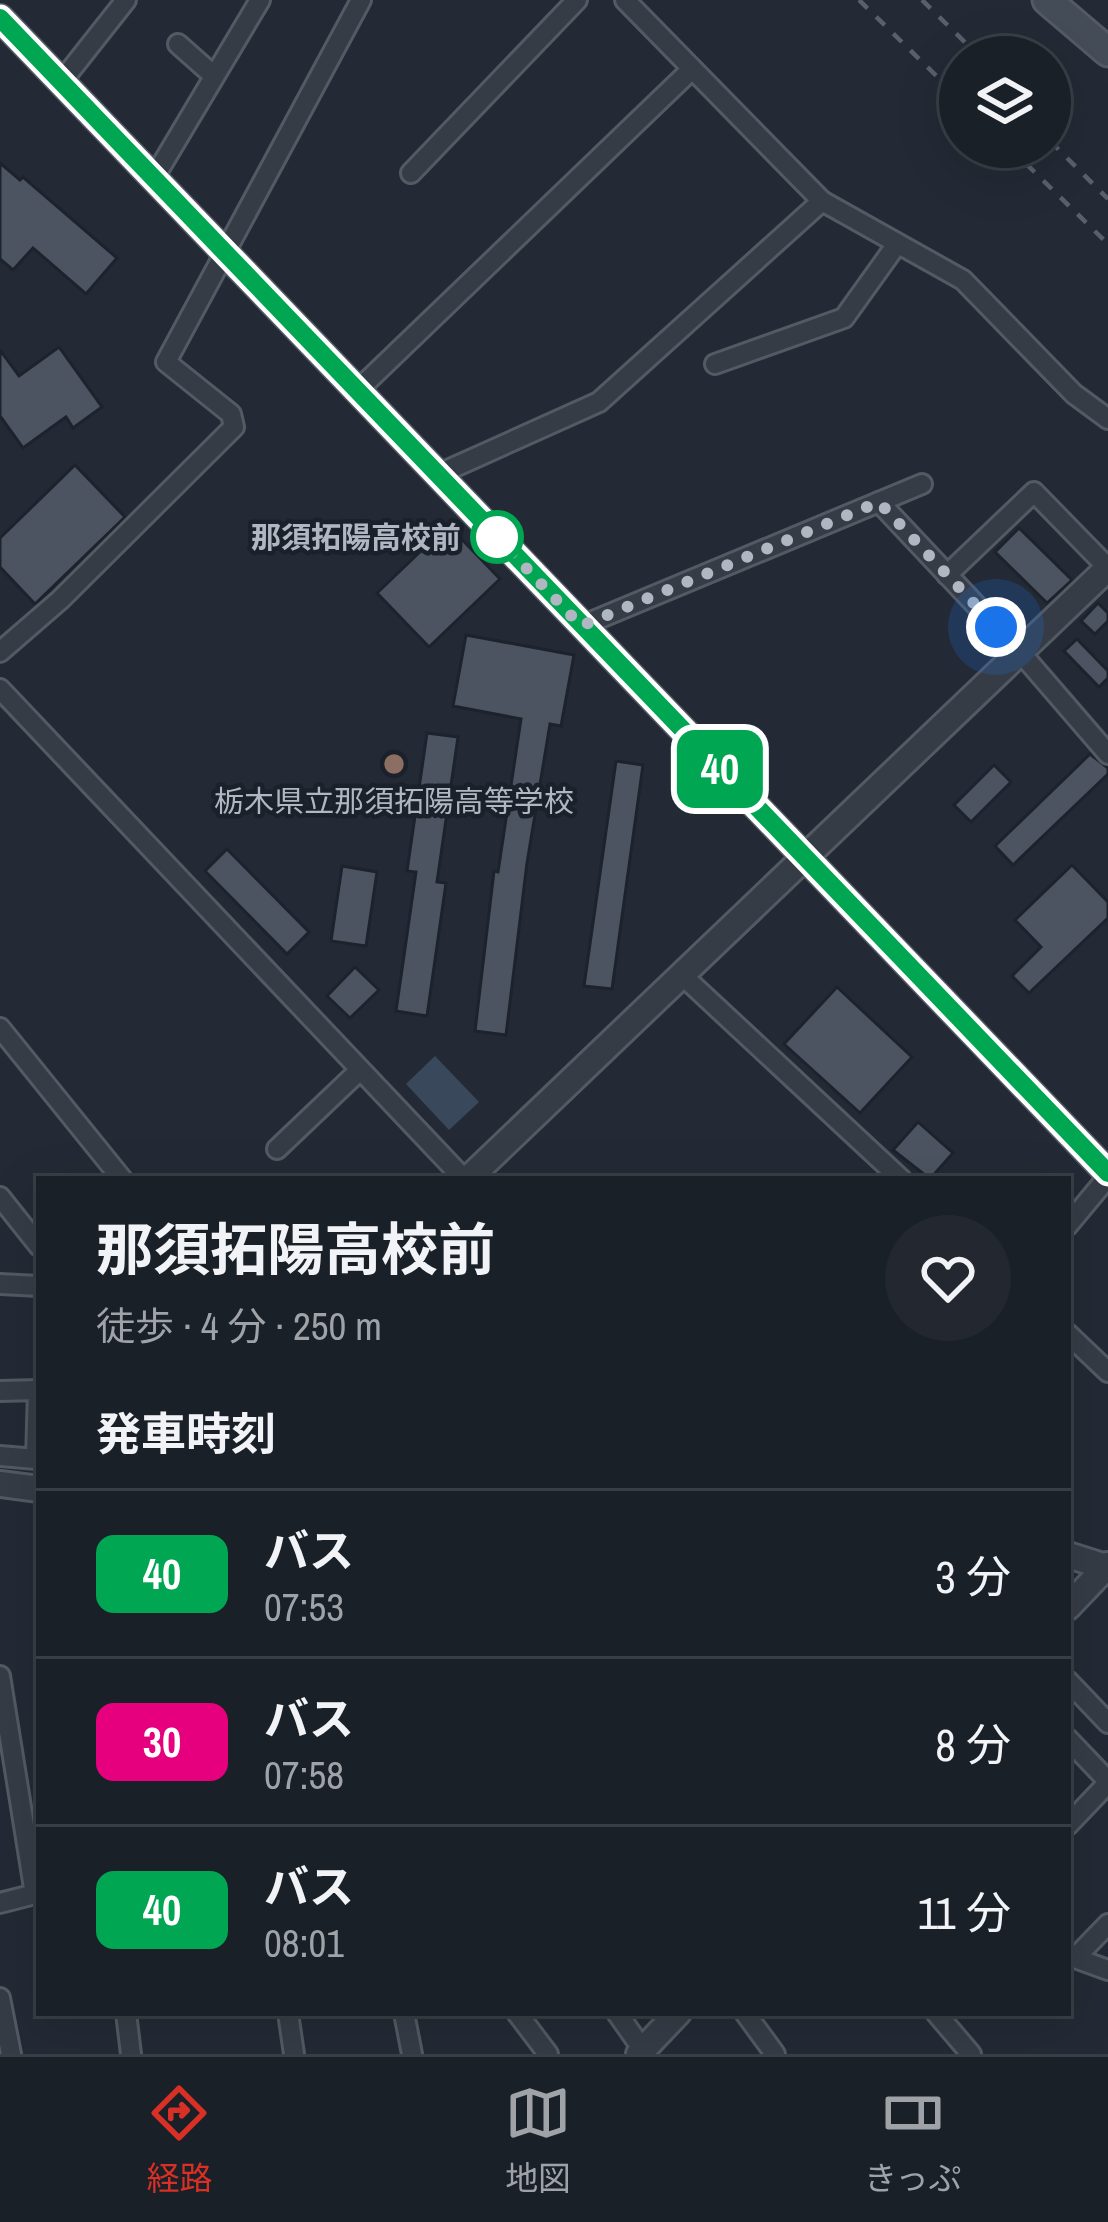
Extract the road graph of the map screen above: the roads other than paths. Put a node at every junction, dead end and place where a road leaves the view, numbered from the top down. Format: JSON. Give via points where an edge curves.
{"nodes":[{"id":1,"x":126,"y":0,"type":"edge"},
{"id":2,"x":260,"y":0,"type":"edge"},
{"id":3,"x":362,"y":0,"type":"edge"},
{"id":4,"x":577,"y":0,"type":"edge"},
{"id":5,"x":625,"y":0,"type":"edge"},
{"id":6,"x":1046,"y":0,"type":"edge"},
{"id":7,"x":4,"y":31,"type":"edge"},
{"id":8,"x":178,"y":44,"type":"dead end"},
{"id":9,"x":1108,"y":52,"type":"edge"},
{"id":10,"x":691,"y":70,"type":"junction"},
{"id":11,"x":214,"y":76,"type":"junction"},
{"id":12,"x":62,"y":81,"type":"junction"},
{"id":13,"x":411,"y":173,"type":"dead end"},
{"id":14,"x":154,"y":176,"type":"junction"},
{"id":15,"x":822,"y":201,"type":"junction"},
{"id":16,"x":897,"y":244,"type":"junction"},
{"id":17,"x":224,"y":248,"type":"junction"},
{"id":18,"x":716,"y":364,"type":"dead end"},
{"id":19,"x":359,"y":389,"type":"junction"},
{"id":20,"x":1108,"y":419,"type":"edge"},
{"id":21,"x":439,"y":474,"type":"junction"},
{"id":22,"x":922,"y":484,"type":"dead end"},
{"id":23,"x":879,"y":502,"type":"junction"},
{"id":24,"x":1108,"y":568,"type":"edge"},
{"id":25,"x":947,"y":575,"type":"junction"},
{"id":26,"x":581,"y":626,"type":"junction"},
{"id":27,"x":0,"y":652,"type":"edge"},
{"id":28,"x":1021,"y":653,"type":"junction"},
{"id":29,"x":0,"y":689,"type":"edge"},
{"id":30,"x":1108,"y":754,"type":"edge"},
{"id":31,"x":805,"y":857,"type":"junction"},
{"id":32,"x":683,"y":976,"type":"junction"},
{"id":33,"x":0,"y":1028,"type":"edge"},
{"id":34,"x":360,"y":1070,"type":"junction"},
{"id":35,"x":277,"y":1149,"type":"dead end"},
{"id":36,"x":1108,"y":1175,"type":"edge"},
{"id":37,"x":120,"y":1176,"type":"edge"},
{"id":38,"x":463,"y":1176,"type":"edge"},
{"id":39,"x":469,"y":1176,"type":"edge"},
{"id":40,"x":899,"y":1176,"type":"edge"},
{"id":41,"x":0,"y":1197,"type":"edge"},
{"id":42,"x":1071,"y":1221,"type":"edge"},
{"id":43,"x":36,"y":1242,"type":"edge"},
{"id":44,"x":0,"y":1284,"type":"edge"},
{"id":45,"x":36,"y":1286,"type":"edge"},
{"id":46,"x":1071,"y":1337,"type":"edge"},
{"id":47,"x":1108,"y":1372,"type":"edge"},
{"id":48,"x":0,"y":1390,"type":"edge"},
{"id":49,"x":36,"y":1390,"type":"edge"},
{"id":50,"x":0,"y":1456,"type":"edge"},
{"id":51,"x":36,"y":1459,"type":"edge"},
{"id":52,"x":0,"y":1484,"type":"edge"},
{"id":53,"x":36,"y":1489,"type":"edge"},
{"id":54,"x":1071,"y":1557,"type":"edge"},
{"id":55,"x":1107,"y":1566,"type":"edge"},
{"id":56,"x":1071,"y":1604,"type":"edge"},
{"id":57,"x":0,"y":1676,"type":"edge"},
{"id":58,"x":1071,"y":1684,"type":"edge"},
{"id":59,"x":1108,"y":1723,"type":"edge"},
{"id":60,"x":1071,"y":1742,"type":"edge"},
{"id":61,"x":1108,"y":1782,"type":"edge"},
{"id":62,"x":1071,"y":1822,"type":"edge"},
{"id":63,"x":0,"y":1903,"type":"edge"},
{"id":64,"x":1108,"y":1924,"type":"edge"},
{"id":65,"x":1072,"y":1961,"type":"edge"},
{"id":66,"x":1108,"y":1970,"type":"edge"},
{"id":67,"x":0,"y":1998,"type":"edge"},
{"id":68,"x":126,"y":2016,"type":"edge"},
{"id":69,"x":288,"y":2016,"type":"edge"},
{"id":70,"x":405,"y":2016,"type":"edge"},
{"id":71,"x":519,"y":2016,"type":"edge"},
{"id":72,"x":619,"y":2016,"type":"edge"},
{"id":73,"x":675,"y":2016,"type":"edge"},
{"id":74,"x":747,"y":2016,"type":"edge"},
{"id":75,"x":939,"y":2016,"type":"edge"},
{"id":76,"x":641,"y":2052,"type":"edge"},
{"id":77,"x":11,"y":2054,"type":"edge"},
{"id":78,"x":131,"y":2054,"type":"edge"},
{"id":79,"x":294,"y":2054,"type":"edge"},
{"id":80,"x":412,"y":2054,"type":"edge"},
{"id":81,"x":548,"y":2054,"type":"edge"},
{"id":82,"x":775,"y":2054,"type":"edge"},
{"id":83,"x":971,"y":2054,"type":"edge"}],
"edges":[{"from":1,"to":12,"type":"street"},
{"from":2,"to":11,"type":"street"},
{"from":3,"to":17,"type":"street"},
{"from":4,"to":13,"type":"street"},
{"from":5,"to":10,"type":"street"},
{"from":6,"to":9,"type":"main road"},
{"from":7,"to":12,"type":"street"},
{"from":8,"to":11,"type":"street"},
{"from":10,"to":15,"type":"street"},
{"from":10,"to":19,"type":"street"},
{"from":11,"to":14,"type":"street"},
{"from":12,"to":14,"type":"street"},
{"from":14,"to":17,"type":"street"},
{"from":15,"to":16,"type":"street"},
{"from":15,"to":21,"type":"street","via":[[598,402]]},
{"from":16,"to":18,"type":"street","via":[[844,318]]},
{"from":16,"to":20,"type":"street","via":[[963,280]]},
{"from":17,"to":19,"type":"street"},
{"from":17,"to":27,"type":"street","via":[[166,362],[232,414],[234,427]]},
{"from":19,"to":21,"type":"street"},
{"from":21,"to":26,"type":"street"},
{"from":22,"to":23,"type":"street"},
{"from":23,"to":25,"type":"street"},
{"from":23,"to":26,"type":"street"},
{"from":24,"to":25,"type":"street","via":[[1034,493]]},
{"from":24,"to":28,"type":"street"},
{"from":25,"to":28,"type":"street"},
{"from":26,"to":31,"type":"street"},
{"from":28,"to":30,"type":"street"},
{"from":28,"to":31,"type":"street"},
{"from":29,"to":34,"type":"street"},
{"from":31,"to":32,"type":"street"},
{"from":31,"to":36,"type":"street"},
{"from":32,"to":39,"type":"street"},
{"from":32,"to":40,"type":"street"},
{"from":33,"to":37,"type":"street"},
{"from":34,"to":35,"type":"street"},
{"from":34,"to":38,"type":"street"},
{"from":36,"to":42,"type":"street"},
{"from":41,"to":43,"type":"street"},
{"from":44,"to":45,"type":"street"},
{"from":46,"to":47,"type":"street"},
{"from":48,"to":49,"type":"street"},
{"from":50,"to":51,"type":"street"},
{"from":52,"to":53,"type":"street"},
{"from":54,"to":55,"type":"street"},
{"from":55,"to":56,"type":"street"},
{"from":57,"to":63,"type":"street","via":[[35,1894]]},
{"from":58,"to":59,"type":"street"},
{"from":60,"to":61,"type":"street"},
{"from":61,"to":62,"type":"street"},
{"from":64,"to":65,"type":"street"},
{"from":65,"to":66,"type":"street"},
{"from":67,"to":77,"type":"street"},
{"from":68,"to":78,"type":"street"},
{"from":69,"to":79,"type":"street"},
{"from":70,"to":80,"type":"street"},
{"from":71,"to":81,"type":"street"},
{"from":72,"to":76,"type":"street"},
{"from":73,"to":76,"type":"street"},
{"from":74,"to":82,"type":"street"},
{"from":75,"to":83,"type":"street"}]}
